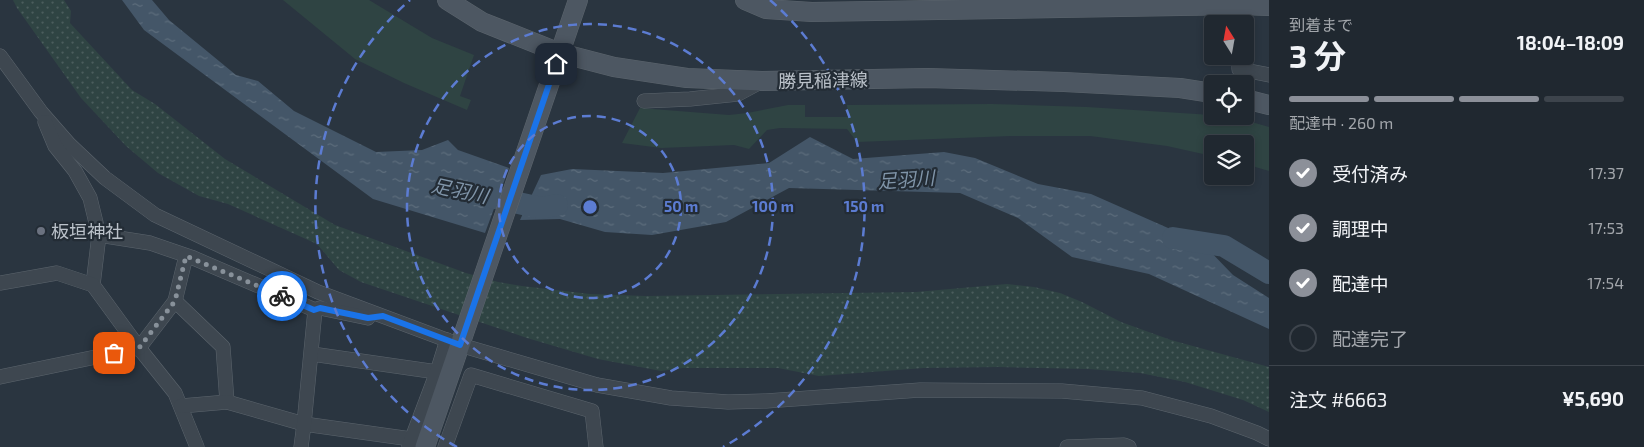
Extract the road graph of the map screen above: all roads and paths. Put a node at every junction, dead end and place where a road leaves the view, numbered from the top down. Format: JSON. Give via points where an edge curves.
{"nodes":[{"id":1,"x":447,"y":0,"type":"edge"},
{"id":2,"x":578,"y":0,"type":"edge"},
{"id":3,"x":745,"y":0,"type":"edge"},
{"id":4,"x":936,"y":5,"type":"edge"},
{"id":5,"x":799,"y":6,"type":"edge"},
{"id":6,"x":1269,"y":6,"type":"edge"},
{"id":7,"x":1244,"y":9,"type":"edge"},
{"id":8,"x":0,"y":56,"type":"edge"},
{"id":9,"x":558,"y":59,"type":"junction"},
{"id":10,"x":1239,"y":65,"type":"edge"},
{"id":11,"x":1269,"y":75,"type":"edge"},
{"id":12,"x":762,"y":81,"type":"junction"},
{"id":13,"x":1204,"y":92,"type":"edge"},
{"id":14,"x":644,"y":101,"type":"dead end"},
{"id":15,"x":1254,"y":101,"type":"edge"},
{"id":16,"x":1269,"y":104,"type":"edge"},
{"id":17,"x":41,"y":112,"type":"junction"},
{"id":18,"x":99,"y":234,"type":"junction"},
{"id":19,"x":186,"y":256,"type":"junction"},
{"id":20,"x":0,"y":283,"type":"edge"},
{"id":21,"x":93,"y":285,"type":"junction"},
{"id":22,"x":175,"y":301,"type":"junction"},
{"id":23,"x":314,"y":310,"type":"junction"},
{"id":24,"x":383,"y":316,"type":"junction"},
{"id":25,"x":456,"y":346,"type":"junction"},
{"id":26,"x":139,"y":348,"type":"junction"},
{"id":27,"x":312,"y":354,"type":"junction"},
{"id":28,"x":437,"y":372,"type":"junction"},
{"id":29,"x":0,"y":377,"type":"edge"},
{"id":30,"x":227,"y":402,"type":"junction"},
{"id":31,"x":181,"y":406,"type":"junction"},
{"id":32,"x":304,"y":424,"type":"junction"},
{"id":33,"x":1269,"y":440,"type":"edge"},
{"id":34,"x":415,"y":444,"type":"edge"},
{"id":35,"x":197,"y":447,"type":"edge"},
{"id":36,"x":301,"y":447,"type":"edge"},
{"id":37,"x":445,"y":447,"type":"edge"},
{"id":38,"x":596,"y":447,"type":"edge"},
{"id":39,"x":1067,"y":447,"type":"edge"},
{"id":40,"x":1129,"y":447,"type":"edge"}],
"edges":[{"from":1,"to":9,"type":"main road","name":"勝見稲津線","via":[[482,22]]},
{"from":2,"to":9,"type":"main road"},
{"from":3,"to":5,"type":"main road","via":[[766,9]]},
{"from":4,"to":5,"type":"main road"},
{"from":4,"to":7,"type":"main road"},
{"from":6,"to":7,"type":"main road"},
{"from":8,"to":17,"type":"street"},
{"from":9,"to":12,"type":"main road","name":"勝見稲津線","via":[[687,78]]},
{"from":9,"to":25,"type":"main road"},
{"from":10,"to":11,"type":"street","via":[[1239,68]]},
{"from":12,"to":13,"type":"main road","name":"勝見稲津線","via":[[947,78]]},
{"from":12,"to":14,"type":"street","via":[[738,94]]},
{"from":15,"to":16,"type":"main road"},
{"from":17,"to":18,"type":"street","via":[[55,146],[90,198]]},
{"from":17,"to":24,"type":"street","via":[[105,178],[155,215],[318,292]]},
{"from":18,"to":19,"type":"street","via":[[150,243]]},
{"from":18,"to":21,"type":"street"},
{"from":19,"to":22,"type":"street"},
{"from":19,"to":23,"type":"street"},
{"from":20,"to":21,"type":"street","via":[[57,273]]},
{"from":21,"to":26,"type":"street"},
{"from":22,"to":26,"type":"street"},
{"from":22,"to":30,"type":"street","via":[[223,347]]},
{"from":23,"to":24,"type":"street","via":[[320,308],[368,318]]},
{"from":23,"to":27,"type":"street"},
{"from":24,"to":25,"type":"street"},
{"from":25,"to":28,"type":"street"},
{"from":25,"to":33,"type":"street","via":[[597,385],[671,398],[766,401],[920,390],[1062,391],[1142,398],[1211,416]]},
{"from":25,"to":34,"type":"main road"},
{"from":26,"to":29,"type":"street"},
{"from":26,"to":31,"type":"street"},
{"from":27,"to":28,"type":"street"},
{"from":27,"to":32,"type":"street"},
{"from":28,"to":34,"type":"street"},
{"from":30,"to":31,"type":"street"},
{"from":30,"to":32,"type":"street"},
{"from":31,"to":35,"type":"street"},
{"from":32,"to":34,"type":"street"},
{"from":32,"to":36,"type":"street"},
{"from":37,"to":38,"type":"street","via":[[471,375],[592,411]]},
{"from":39,"to":40,"type":"street"}]}
